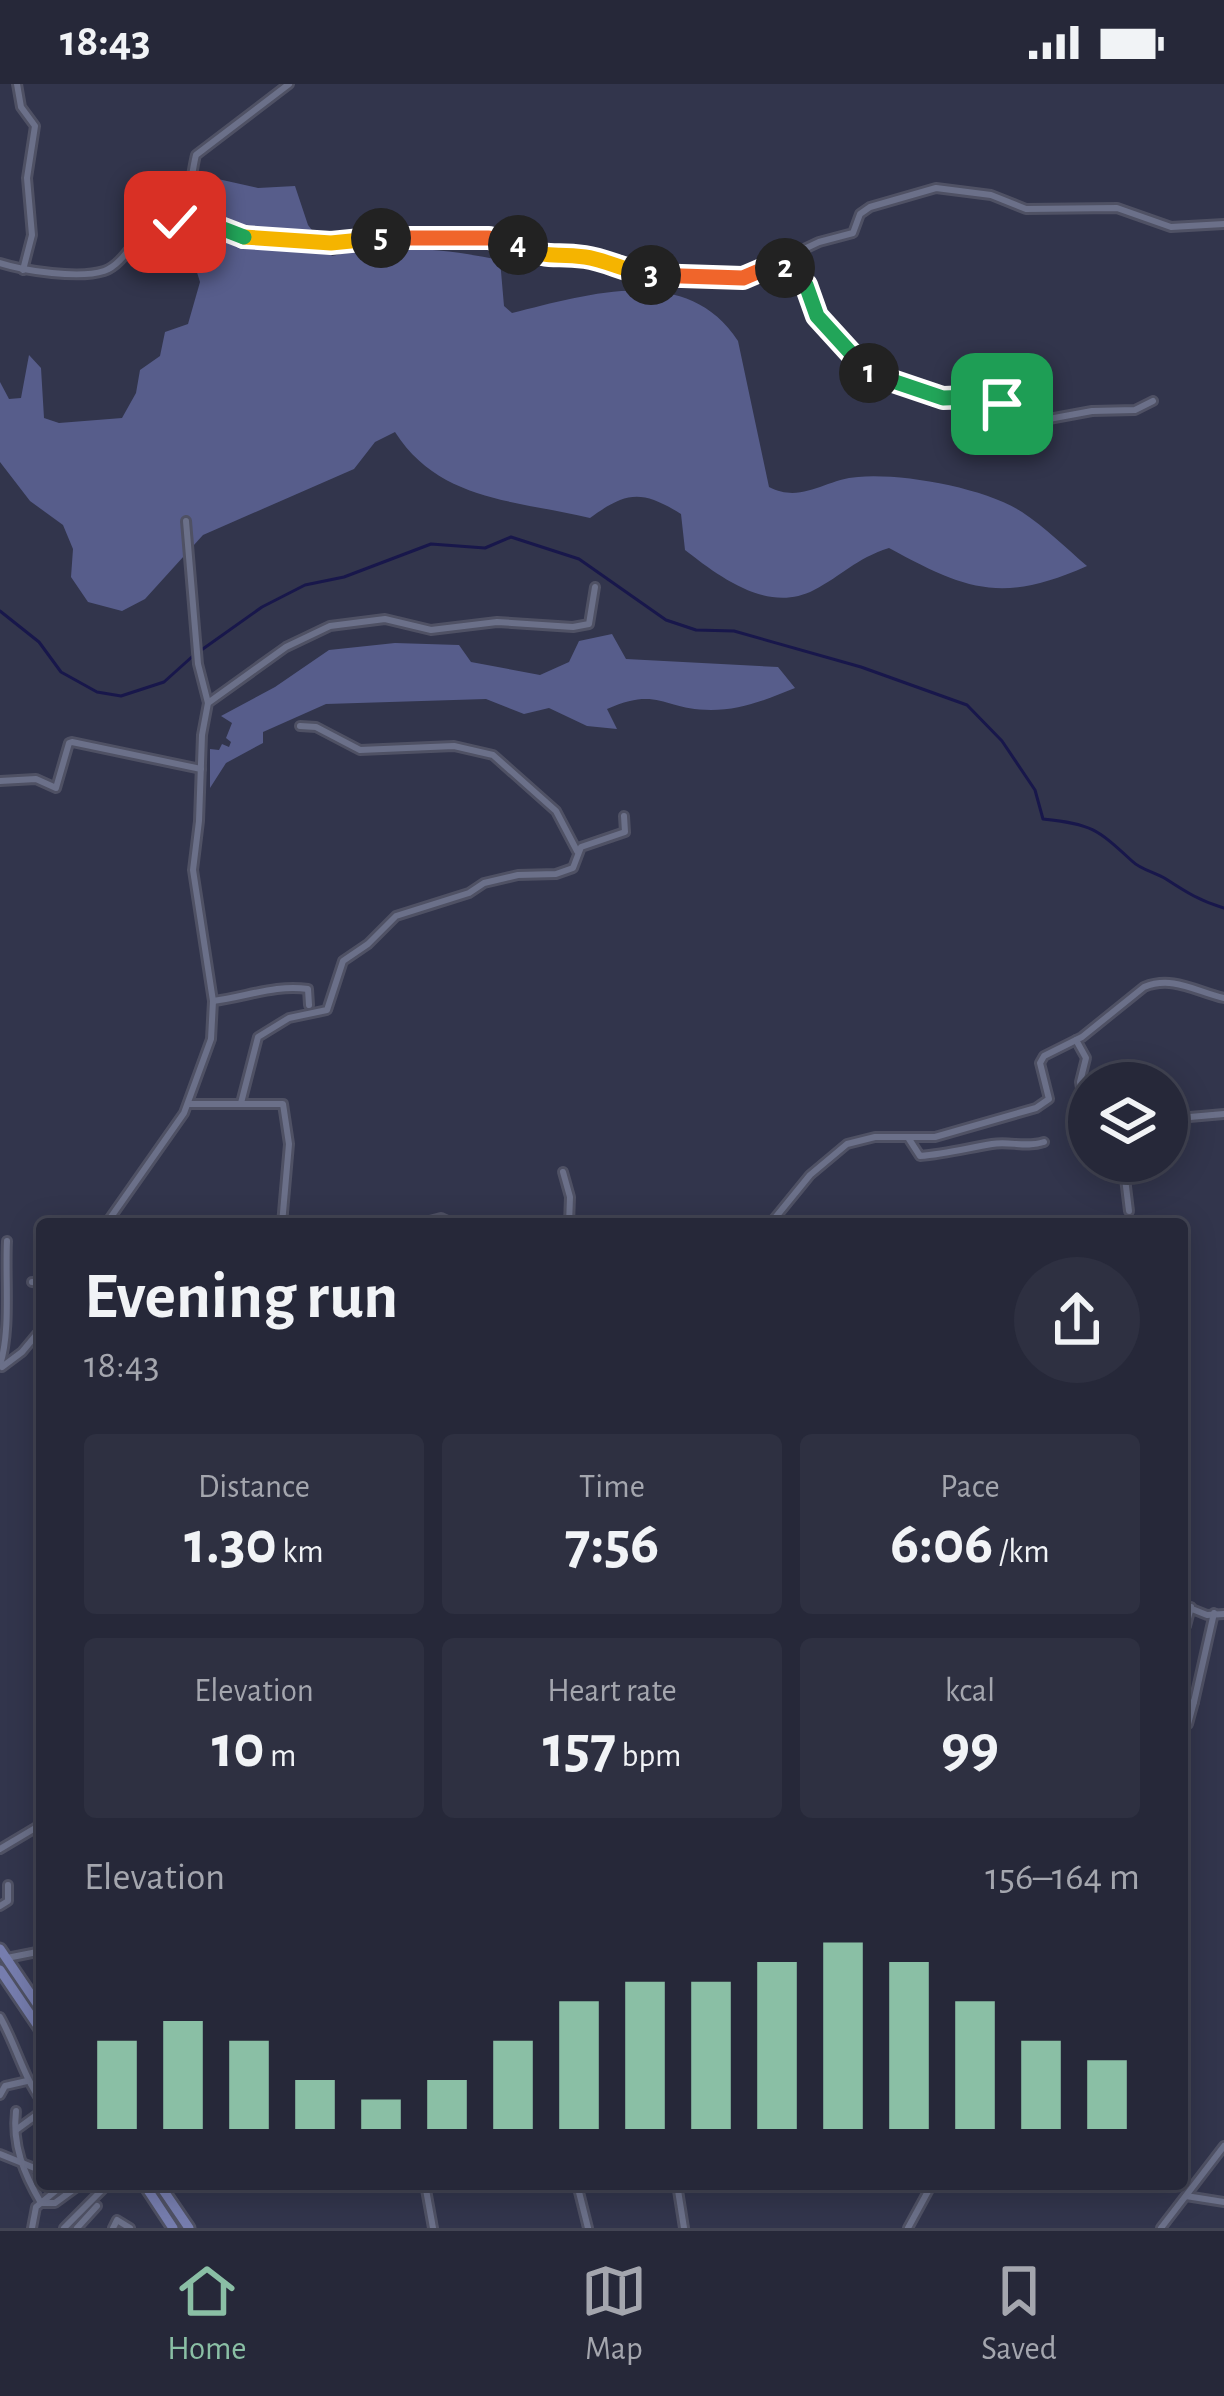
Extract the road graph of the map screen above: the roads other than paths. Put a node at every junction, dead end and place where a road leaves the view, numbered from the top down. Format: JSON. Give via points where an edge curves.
{"nodes":[{"id":1,"x":16,"y":84,"type":"edge"},
{"id":2,"x":289,"y":84,"type":"edge"},
{"id":3,"x":1224,"y":224,"type":"edge"},
{"id":4,"x":147,"y":227,"type":"junction"},
{"id":5,"x":0,"y":263,"type":"edge"},
{"id":6,"x":778,"y":263,"type":"junction"},
{"id":7,"x":23,"y":271,"type":"junction"},
{"id":8,"x":1153,"y":401,"type":"dead end"},
{"id":9,"x":186,"y":520,"type":"dead end"},
{"id":10,"x":595,"y":587,"type":"dead end"},
{"id":11,"x":208,"y":704,"type":"junction"},
{"id":12,"x":300,"y":726,"type":"dead end"},
{"id":13,"x":201,"y":769,"type":"junction"},
{"id":14,"x":0,"y":781,"type":"edge"},
{"id":15,"x":624,"y":816,"type":"dead end"},
{"id":16,"x":577,"y":851,"type":"junction"},
{"id":17,"x":1224,"y":998,"type":"edge"},
{"id":18,"x":213,"y":1001,"type":"junction"},
{"id":19,"x":309,"y":1004,"type":"dead end"},
{"id":20,"x":1076,"y":1040,"type":"junction"},
{"id":21,"x":1085,"y":1062,"type":"edge"},
{"id":22,"x":241,"y":1103,"type":"junction"},
{"id":23,"x":189,"y":1104,"type":"junction"},
{"id":24,"x":1224,"y":1114,"type":"edge"},
{"id":25,"x":1188,"y":1117,"type":"edge"},
{"id":26,"x":909,"y":1139,"type":"junction"},
{"id":27,"x":1044,"y":1142,"type":"dead end"},
{"id":28,"x":563,"y":1172,"type":"dead end"},
{"id":29,"x":1125,"y":1182,"type":"edge"},
{"id":30,"x":1129,"y":1211,"type":"dead end"},
{"id":31,"x":110,"y":1218,"type":"edge"},
{"id":32,"x":283,"y":1218,"type":"edge"},
{"id":33,"x":569,"y":1218,"type":"edge"},
{"id":34,"x":775,"y":1218,"type":"edge"},
{"id":35,"x":7,"y":1241,"type":"dead end"},
{"id":36,"x":32,"y":1282,"type":"dead end"},
{"id":37,"x":36,"y":1282,"type":"edge"},
{"id":38,"x":3,"y":1324,"type":"edge"},
{"id":39,"x":36,"y":1335,"type":"edge"},
{"id":40,"x":32,"y":1340,"type":"junction"},
{"id":41,"x":36,"y":1340,"type":"edge"},
{"id":42,"x":3,"y":1347,"type":"edge"},
{"id":43,"x":19,"y":1354,"type":"junction"},
{"id":44,"x":0,"y":1366,"type":"edge"},
{"id":45,"x":1188,"y":1607,"type":"edge"},
{"id":46,"x":1214,"y":1613,"type":"junction"},
{"id":47,"x":1224,"y":1614,"type":"edge"},
{"id":48,"x":1189,"y":1703,"type":"edge"},
{"id":49,"x":1188,"y":1724,"type":"dead end"},
{"id":50,"x":36,"y":1828,"type":"edge"},
{"id":51,"x":0,"y":1849,"type":"edge"},
{"id":52,"x":8,"y":1885,"type":"dead end"},
{"id":53,"x":0,"y":1906,"type":"edge"},
{"id":54,"x":36,"y":1951,"type":"edge"},
{"id":55,"x":3,"y":1953,"type":"edge"},
{"id":56,"x":0,"y":1970,"type":"edge"},
{"id":57,"x":36,"y":2002,"type":"edge"},
{"id":58,"x":0,"y":2018,"type":"edge"},
{"id":59,"x":36,"y":2023,"type":"edge"},
{"id":60,"x":4,"y":2031,"type":"edge"},
{"id":61,"x":27,"y":2081,"type":"junction"},
{"id":62,"x":3,"y":2084,"type":"edge"},
{"id":63,"x":0,"y":2095,"type":"edge"},
{"id":64,"x":36,"y":2099,"type":"edge"},
{"id":65,"x":16,"y":2111,"type":"dead end"},
{"id":66,"x":36,"y":2114,"type":"edge"},
{"id":67,"x":14,"y":2133,"type":"junction"},
{"id":68,"x":1224,"y":2146,"type":"edge"},
{"id":69,"x":0,"y":2154,"type":"edge"},
{"id":70,"x":21,"y":2162,"type":"junction"},
{"id":71,"x":36,"y":2168,"type":"edge"},
{"id":72,"x":57,"y":2190,"type":"edge"},
{"id":73,"x":73,"y":2190,"type":"edge"},
{"id":74,"x":102,"y":2190,"type":"edge"},
{"id":75,"x":148,"y":2190,"type":"edge"},
{"id":76,"x":163,"y":2190,"type":"edge"},
{"id":77,"x":426,"y":2190,"type":"edge"},
{"id":78,"x":578,"y":2190,"type":"edge"},
{"id":79,"x":678,"y":2190,"type":"edge"},
{"id":80,"x":930,"y":2190,"type":"edge"},
{"id":81,"x":1186,"y":2196,"type":"junction"},
{"id":82,"x":1224,"y":2202,"type":"edge"},
{"id":83,"x":41,"y":2203,"type":"junction"},
{"id":84,"x":97,"y":2206,"type":"dead end"},
{"id":85,"x":32,"y":2228,"type":"edge"},
{"id":86,"x":64,"y":2228,"type":"edge"},
{"id":87,"x":77,"y":2228,"type":"edge"},
{"id":88,"x":113,"y":2228,"type":"edge"},
{"id":89,"x":130,"y":2228,"type":"edge"},
{"id":90,"x":173,"y":2228,"type":"edge"},
{"id":91,"x":189,"y":2228,"type":"edge"},
{"id":92,"x":433,"y":2228,"type":"edge"},
{"id":93,"x":587,"y":2228,"type":"edge"},
{"id":94,"x":684,"y":2228,"type":"edge"},
{"id":95,"x":908,"y":2228,"type":"edge"},
{"id":96,"x":1161,"y":2228,"type":"edge"}],
"edges":[{"from":1,"to":7,"type":"street","via":[[35,126],[27,178],[32,235]]},
{"from":2,"to":4,"type":"street","via":[[196,155],[181,203]]},
{"from":3,"to":6,"type":"street","via":[[1171,227],[1117,208],[1026,208],[935,188],[870,208],[853,233]]},
{"from":4,"to":6,"type":"street","via":[[200,220],[242,236],[302,243],[489,238],[543,257],[587,257],[671,277],[743,278]]},
{"from":4,"to":7,"type":"street","via":[[101,273]]},
{"from":5,"to":7,"type":"street"},
{"from":6,"to":8,"type":"street","via":[[806,285],[817,316],[874,376],[943,398],[1016,406],[1038,421]]},
{"from":9,"to":11,"type":"street"},
{"from":10,"to":11,"type":"street","via":[[590,624],[574,627],[497,622],[430,630],[385,619],[330,626],[286,647]]},
{"from":11,"to":13,"type":"street"},
{"from":12,"to":16,"type":"street","via":[[360,751],[454,746],[493,755],[556,812]]},
{"from":13,"to":14,"type":"street","via":[[72,742],[56,788],[35,779]]},
{"from":13,"to":18,"type":"street","via":[[193,870]]},
{"from":15,"to":16,"type":"street","via":[[625,832]]},
{"from":16,"to":22,"type":"street","via":[[573,868],[518,874],[389,920],[343,961],[327,1010],[290,1018],[258,1037]]},
{"from":17,"to":20,"type":"street","via":[[1156,983]]},
{"from":18,"to":19,"type":"street","via":[[284,986],[308,989]]},
{"from":18,"to":23,"type":"street","via":[[211,1039]]},
{"from":20,"to":21,"type":"street"},
{"from":20,"to":26,"type":"street","via":[[1043,1056],[1049,1099],[1036,1108]]},
{"from":22,"to":23,"type":"street"},
{"from":22,"to":32,"type":"street","via":[[277,1102],[286,1110]]},
{"from":23,"to":31,"type":"street"},
{"from":24,"to":25,"type":"street"},
{"from":26,"to":27,"type":"street","via":[[920,1156]]},
{"from":26,"to":34,"type":"street","via":[[847,1144]]},
{"from":28,"to":33,"type":"street"},
{"from":29,"to":30,"type":"street"},
{"from":35,"to":38,"type":"street"},
{"from":36,"to":37,"type":"street"},
{"from":38,"to":42,"type":"street"},
{"from":39,"to":40,"type":"street"},
{"from":40,"to":41,"type":"street"},
{"from":40,"to":43,"type":"street"},
{"from":42,"to":43,"type":"street"},
{"from":42,"to":44,"type":"street"},
{"from":43,"to":44,"type":"street"},
{"from":45,"to":46,"type":"street"},
{"from":46,"to":47,"type":"street"},
{"from":46,"to":48,"type":"street"},
{"from":48,"to":49,"type":"street"},
{"from":50,"to":51,"type":"street"},
{"from":52,"to":53,"type":"street"},
{"from":54,"to":55,"type":"street"},
{"from":55,"to":57,"type":"main road"},
{"from":56,"to":59,"type":"main road"},
{"from":58,"to":60,"type":"street"},
{"from":60,"to":61,"type":"street"},
{"from":61,"to":62,"type":"street"},
{"from":61,"to":64,"type":"street"},
{"from":62,"to":63,"type":"street"},
{"from":65,"to":67,"type":"street"},
{"from":66,"to":67,"type":"street"},
{"from":67,"to":70,"type":"street"},
{"from":68,"to":81,"type":"street"},
{"from":69,"to":70,"type":"street"},
{"from":70,"to":71,"type":"street"},
{"from":70,"to":83,"type":"street"},
{"from":72,"to":83,"type":"street"},
{"from":73,"to":83,"type":"street"},
{"from":74,"to":86,"type":"street"},
{"from":75,"to":90,"type":"main road"},
{"from":76,"to":91,"type":"main road"},
{"from":77,"to":92,"type":"street"},
{"from":78,"to":93,"type":"street"},
{"from":79,"to":94,"type":"street"},
{"from":80,"to":95,"type":"street"},
{"from":81,"to":82,"type":"street"},
{"from":81,"to":96,"type":"street"},
{"from":83,"to":85,"type":"street"},
{"from":84,"to":87,"type":"street"},
{"from":88,"to":89,"type":"street","via":[[117,2220]]}]}
